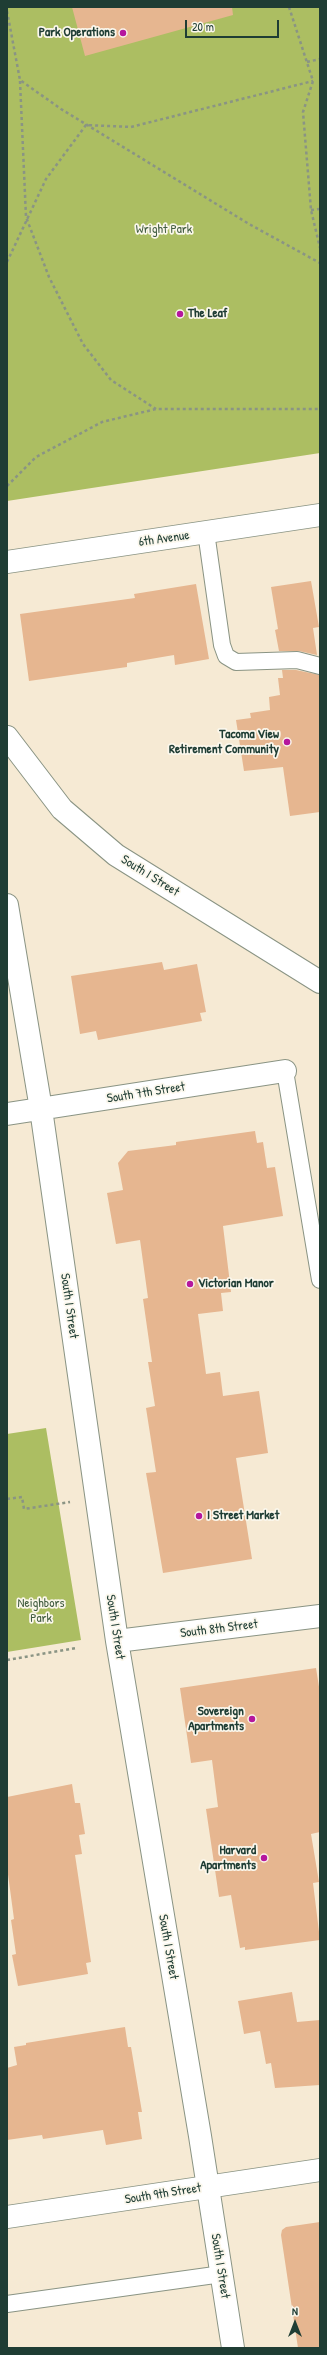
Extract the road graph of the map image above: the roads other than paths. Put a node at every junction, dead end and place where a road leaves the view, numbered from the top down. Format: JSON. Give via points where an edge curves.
{"nodes":[{"id":1,"x":320,"y":515,"type":"edge"},
{"id":2,"x":206,"y":532,"type":"junction"},
{"id":3,"x":7,"y":562,"type":"edge"},
{"id":4,"x":320,"y":666,"type":"edge"},
{"id":5,"x":7,"y":737,"type":"edge"},
{"id":6,"x":7,"y":905,"type":"edge"},
{"id":7,"x":320,"y":982,"type":"edge"},
{"id":8,"x":285,"y":1071,"type":"joint"},
{"id":9,"x":41,"y":1109,"type":"junction"},
{"id":10,"x":7,"y":1114,"type":"edge"},
{"id":11,"x":320,"y":1280,"type":"edge"},
{"id":12,"x":320,"y":1616,"type":"edge"},
{"id":13,"x":117,"y":1641,"type":"junction"},
{"id":14,"x":320,"y":2170,"type":"edge"},
{"id":15,"x":208,"y":2187,"type":"junction"},
{"id":16,"x":7,"y":2218,"type":"edge"},
{"id":17,"x":222,"y":2274,"type":"junction"},
{"id":18,"x":7,"y":2304,"type":"edge"},
{"id":19,"x":229,"y":2348,"type":"edge"}],
"edges":[{"from":1,"to":2,"type":"street","name":"6th Avenue"},
{"from":2,"to":3,"type":"street","name":"6th Avenue"},
{"from":2,"to":4,"type":"lane","via":[[222,645],[226,656],[236,662],[297,660]]},
{"from":5,"to":7,"type":"street","name":"South I Street","via":[[62,809],[110,850]]},
{"from":6,"to":9,"type":"street","name":"South I Street"},
{"from":8,"to":9,"type":"street","name":"South 7th Street"},
{"from":8,"to":11,"type":"lane"},
{"from":9,"to":10,"type":"street","name":"South 7th Street"},
{"from":9,"to":13,"type":"street","name":"South I Street"},
{"from":12,"to":13,"type":"street","name":"South 8th Street"},
{"from":13,"to":15,"type":"street","name":"South I Street"},
{"from":14,"to":15,"type":"street","name":"South 9th Street"},
{"from":15,"to":16,"type":"street","name":"South 9th Street"},
{"from":15,"to":17,"type":"street","name":"South I Street"},
{"from":17,"to":18,"type":"lane"},
{"from":17,"to":19,"type":"street","name":"South I Street"}]}
